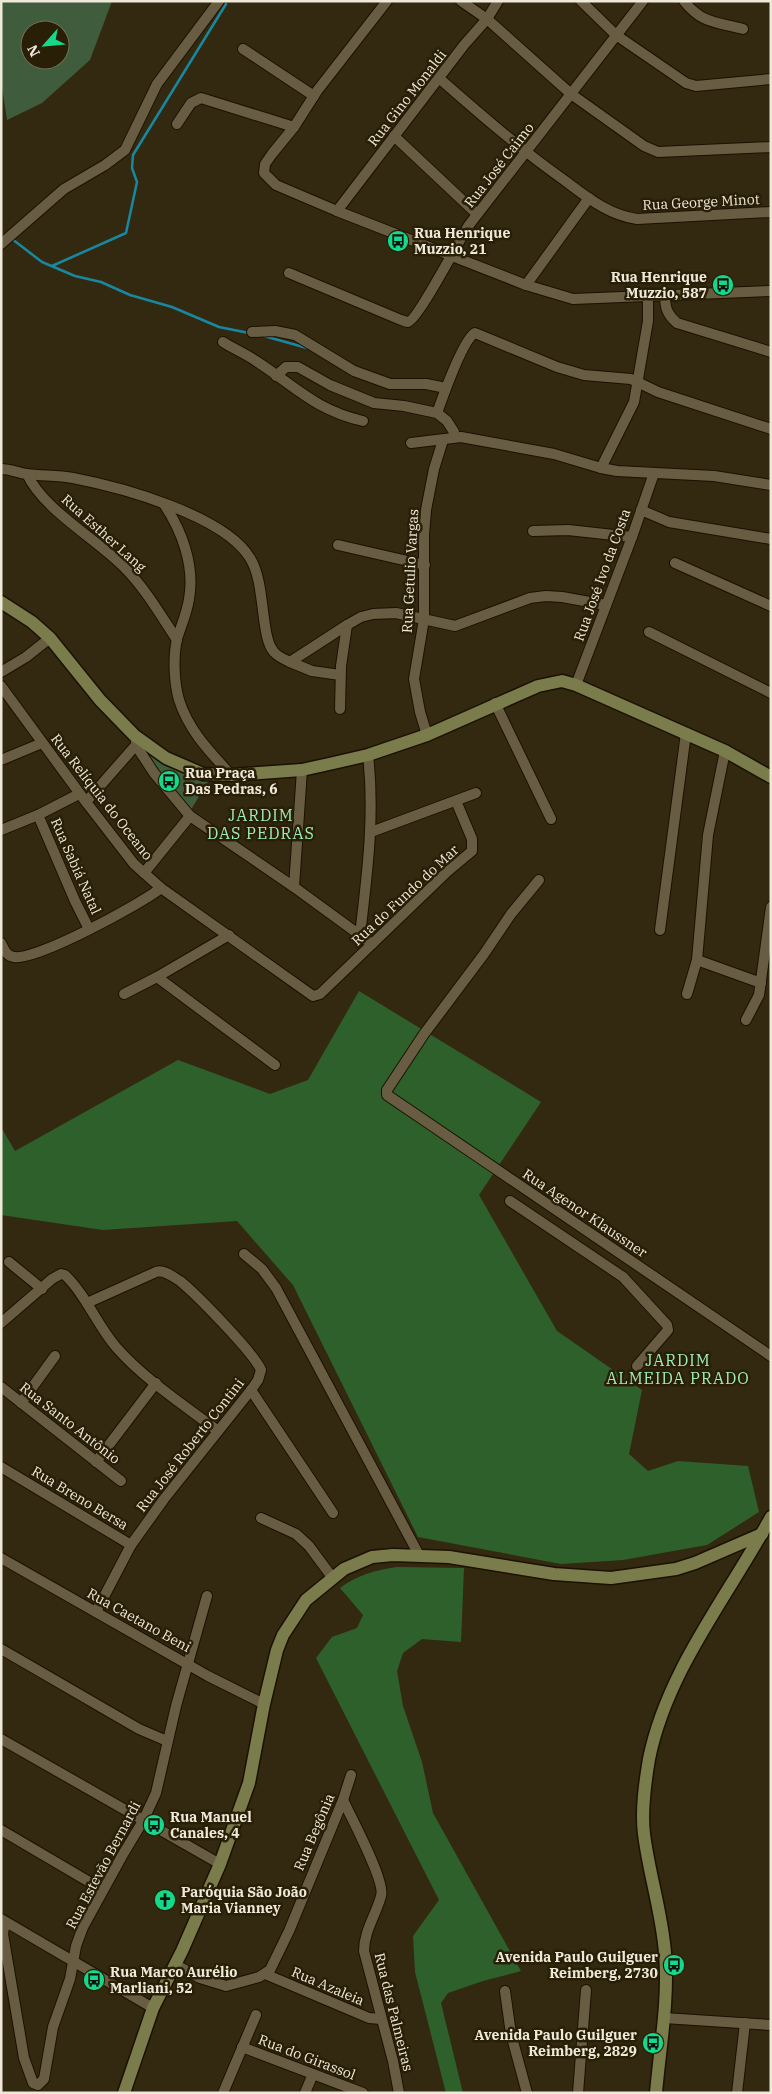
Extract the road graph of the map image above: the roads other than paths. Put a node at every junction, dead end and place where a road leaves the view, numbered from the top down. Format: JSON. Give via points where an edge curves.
{"nodes":[{"id":1,"x":219,"y":1,"type":"edge"},
{"id":2,"x":387,"y":1,"type":"edge"},
{"id":3,"x":461,"y":1,"type":"edge"},
{"id":4,"x":498,"y":1,"type":"edge"},
{"id":5,"x":580,"y":1,"type":"edge"},
{"id":6,"x":643,"y":1,"type":"edge"},
{"id":7,"x":684,"y":1,"type":"edge"},
{"id":8,"x":487,"y":19,"type":"junction"},
{"id":9,"x":742,"y":29,"type":"dead end"},
{"id":10,"x":616,"y":34,"type":"junction"},
{"id":11,"x":242,"y":49,"type":"dead end"},
{"id":12,"x":440,"y":78,"type":"junction"},
{"id":13,"x":771,"y":78,"type":"edge"},
{"id":14,"x":571,"y":94,"type":"junction"},
{"id":15,"x":314,"y":96,"type":"junction"},
{"id":16,"x":178,"y":124,"type":"dead end"},
{"id":17,"x":294,"y":127,"type":"junction"},
{"id":18,"x":394,"y":136,"type":"junction"},
{"id":19,"x":771,"y":147,"type":"edge"},
{"id":20,"x":526,"y":153,"type":"junction"},
{"id":21,"x":589,"y":198,"type":"junction"},
{"id":22,"x":337,"y":211,"type":"junction"},
{"id":23,"x":771,"y":212,"type":"edge"},
{"id":24,"x":477,"y":214,"type":"junction"},
{"id":25,"x":3,"y":243,"type":"edge"},
{"id":26,"x":452,"y":254,"type":"junction"},
{"id":27,"x":289,"y":273,"type":"dead end"},
{"id":28,"x":526,"y":285,"type":"junction"},
{"id":29,"x":771,"y":291,"type":"edge"},
{"id":30,"x":648,"y":295,"type":"junction"},
{"id":31,"x":665,"y":295,"type":"junction"},
{"id":32,"x":252,"y":332,"type":"dead end"},
{"id":33,"x":223,"y":342,"type":"dead end"},
{"id":34,"x":771,"y":352,"type":"edge"},
{"id":35,"x":276,"y":376,"type":"junction"},
{"id":36,"x":637,"y":383,"type":"junction"},
{"id":37,"x":446,"y":388,"type":"junction"},
{"id":38,"x":437,"y":413,"type":"junction"},
{"id":39,"x":363,"y":421,"type":"dead end"},
{"id":40,"x":771,"y":429,"type":"edge"},
{"id":41,"x":454,"y":437,"type":"junction"},
{"id":42,"x":443,"y":440,"type":"junction"},
{"id":43,"x":411,"y":443,"type":"dead end"},
{"id":44,"x":600,"y":468,"type":"junction"},
{"id":45,"x":1,"y":469,"type":"edge"},
{"id":46,"x":654,"y":473,"type":"junction"},
{"id":47,"x":27,"y":474,"type":"junction"},
{"id":48,"x":771,"y":485,"type":"edge"},
{"id":49,"x":164,"y":504,"type":"junction"},
{"id":50,"x":641,"y":510,"type":"junction"},
{"id":51,"x":533,"y":531,"type":"dead end"},
{"id":52,"x":632,"y":537,"type":"junction"},
{"id":53,"x":771,"y":539,"type":"edge"},
{"id":54,"x":338,"y":545,"type":"dead end"},
{"id":55,"x":675,"y":563,"type":"dead end"},
{"id":56,"x":425,"y":565,"type":"junction"},
{"id":57,"x":1,"y":602,"type":"edge"},
{"id":58,"x":606,"y":605,"type":"junction"},
{"id":59,"x":771,"y":606,"type":"edge"},
{"id":60,"x":424,"y":619,"type":"junction"},
{"id":61,"x":347,"y":625,"type":"junction"},
{"id":62,"x":649,"y":632,"type":"dead end"},
{"id":63,"x":50,"y":638,"type":"junction"},
{"id":64,"x":177,"y":640,"type":"junction"},
{"id":65,"x":290,"y":662,"type":"junction"},
{"id":66,"x":1,"y":672,"type":"edge"},
{"id":67,"x":340,"y":675,"type":"junction"},
{"id":68,"x":576,"y":685,"type":"junction"},
{"id":69,"x":1,"y":686,"type":"edge"},
{"id":70,"x":771,"y":693,"type":"edge"},
{"id":71,"x":495,"y":703,"type":"junction"},
{"id":72,"x":340,"y":709,"type":"dead end"},
{"id":73,"x":686,"y":733,"type":"junction"},
{"id":74,"x":427,"y":735,"type":"junction"},
{"id":75,"x":135,"y":740,"type":"junction"},
{"id":76,"x":42,"y":742,"type":"junction"},
{"id":77,"x":725,"y":751,"type":"junction"},
{"id":78,"x":368,"y":755,"type":"junction"},
{"id":79,"x":1,"y":760,"type":"edge"},
{"id":80,"x":302,"y":770,"type":"junction"},
{"id":81,"x":231,"y":775,"type":"junction"},
{"id":82,"x":771,"y":777,"type":"edge"},
{"id":83,"x":476,"y":793,"type":"dead end"},
{"id":84,"x":79,"y":794,"type":"junction"},
{"id":85,"x":456,"y":801,"type":"junction"},
{"id":86,"x":86,"y":802,"type":"junction"},
{"id":87,"x":38,"y":815,"type":"junction"},
{"id":88,"x":190,"y":816,"type":"junction"},
{"id":89,"x":551,"y":820,"type":"dead end"},
{"id":90,"x":1,"y":830,"type":"edge"},
{"id":91,"x":371,"y":832,"type":"junction"},
{"id":92,"x":144,"y":874,"type":"junction"},
{"id":93,"x":539,"y":880,"type":"dead end"},
{"id":94,"x":294,"y":887,"type":"junction"},
{"id":95,"x":161,"y":888,"type":"junction"},
{"id":96,"x":771,"y":907,"type":"edge"},
{"id":97,"x":89,"y":928,"type":"junction"},
{"id":98,"x":660,"y":930,"type":"dead end"},
{"id":99,"x":230,"y":935,"type":"junction"},
{"id":100,"x":360,"y":935,"type":"junction"},
{"id":101,"x":1,"y":943,"type":"edge"},
{"id":102,"x":372,"y":944,"type":"junction"},
{"id":103,"x":698,"y":960,"type":"junction"},
{"id":104,"x":156,"y":977,"type":"junction"},
{"id":105,"x":761,"y":983,"type":"junction"},
{"id":106,"x":124,"y":994,"type":"dead end"},
{"id":107,"x":687,"y":994,"type":"dead end"},
{"id":108,"x":316,"y":996,"type":"joint"},
{"id":109,"x":746,"y":1020,"type":"dead end"},
{"id":110,"x":275,"y":1064,"type":"dead end"},
{"id":111,"x":510,"y":1201,"type":"dead end"},
{"id":112,"x":244,"y":1254,"type":"dead end"},
{"id":113,"x":9,"y":1262,"type":"dead end"},
{"id":114,"x":632,"y":1262,"type":"junction"},
{"id":115,"x":622,"y":1276,"type":"junction"},
{"id":116,"x":42,"y":1289,"type":"junction"},
{"id":117,"x":87,"y":1302,"type":"junction"},
{"id":118,"x":1,"y":1323,"type":"edge"},
{"id":119,"x":55,"y":1356,"type":"dead end"},
{"id":120,"x":771,"y":1356,"type":"edge"},
{"id":121,"x":637,"y":1366,"type":"dead end"},
{"id":122,"x":156,"y":1384,"type":"junction"},
{"id":123,"x":1,"y":1387,"type":"edge"},
{"id":124,"x":251,"y":1390,"type":"junction"},
{"id":125,"x":21,"y":1403,"type":"junction"},
{"id":126,"x":218,"y":1431,"type":"junction"},
{"id":127,"x":96,"y":1462,"type":"junction"},
{"id":128,"x":1,"y":1467,"type":"edge"},
{"id":129,"x":121,"y":1481,"type":"dead end"},
{"id":130,"x":334,"y":1513,"type":"dead end"},
{"id":131,"x":771,"y":1517,"type":"edge"},
{"id":132,"x":261,"y":1518,"type":"dead end"},
{"id":133,"x":766,"y":1536,"type":"edge"},
{"id":134,"x":131,"y":1545,"type":"junction"},
{"id":135,"x":419,"y":1555,"type":"junction"},
{"id":136,"x":1,"y":1558,"type":"edge"},
{"id":137,"x":332,"y":1577,"type":"junction"},
{"id":138,"x":207,"y":1596,"type":"dead end"},
{"id":139,"x":96,"y":1612,"type":"junction"},
{"id":140,"x":1,"y":1649,"type":"edge"},
{"id":141,"x":188,"y":1664,"type":"junction"},
{"id":142,"x":264,"y":1704,"type":"junction"},
{"id":143,"x":1,"y":1739,"type":"edge"},
{"id":144,"x":168,"y":1741,"type":"junction"},
{"id":145,"x":351,"y":1775,"type":"dead end"},
{"id":146,"x":343,"y":1800,"type":"junction"},
{"id":147,"x":143,"y":1821,"type":"junction"},
{"id":148,"x":1,"y":1830,"type":"edge"},
{"id":149,"x":220,"y":1864,"type":"junction"},
{"id":150,"x":102,"y":1890,"type":"junction"},
{"id":151,"x":3,"y":1921,"type":"edge"},
{"id":152,"x":74,"y":1961,"type":"junction"},
{"id":153,"x":176,"y":1965,"type":"junction"},
{"id":154,"x":265,"y":1974,"type":"junction"},
{"id":155,"x":586,"y":1990,"type":"dead end"},
{"id":156,"x":505,"y":1991,"type":"dead end"},
{"id":157,"x":153,"y":2008,"type":"junction"},
{"id":158,"x":256,"y":2015,"type":"dead end"},
{"id":159,"x":664,"y":2018,"type":"junction"},
{"id":160,"x":381,"y":2019,"type":"junction"},
{"id":161,"x":745,"y":2023,"type":"junction"},
{"id":162,"x":771,"y":2024,"type":"edge"},
{"id":163,"x":242,"y":2047,"type":"junction"},
{"id":164,"x":313,"y":2074,"type":"junction"},
{"id":165,"x":124,"y":2093,"type":"edge"},
{"id":166,"x":223,"y":2093,"type":"edge"},
{"id":167,"x":305,"y":2093,"type":"edge"},
{"id":168,"x":363,"y":2093,"type":"edge"},
{"id":169,"x":399,"y":2093,"type":"edge"},
{"id":170,"x":527,"y":2093,"type":"edge"},
{"id":171,"x":578,"y":2093,"type":"edge"},
{"id":172,"x":656,"y":2093,"type":"edge"},
{"id":173,"x":737,"y":2093,"type":"edge"}],
"edges":[{"from":1,"to":25,"type":"street","via":[[157,84],[125,150],[64,189]]},
{"from":2,"to":15,"type":"street"},
{"from":3,"to":8,"type":"street"},
{"from":4,"to":8,"type":"street","name":"Rua Gino Monaldi"},
{"from":5,"to":10,"type":"street"},
{"from":6,"to":10,"type":"street","name":"Rua José Caimo"},
{"from":7,"to":9,"type":"street","via":[[700,18]]},
{"from":8,"to":12,"type":"street","name":"Rua Gino Monaldi"},
{"from":8,"to":14,"type":"street"},
{"from":10,"to":13,"type":"street","via":[[671,73],[696,86]]},
{"from":10,"to":14,"type":"street","name":"Rua José Caimo"},
{"from":11,"to":15,"type":"street"},
{"from":12,"to":18,"type":"street","name":"Rua Gino Monaldi"},
{"from":12,"to":20,"type":"street","name":"Rua George Minot"},
{"from":14,"to":19,"type":"street","via":[[644,146],[658,152]]},
{"from":14,"to":20,"type":"street","name":"Rua José Caimo"},
{"from":15,"to":17,"type":"street"},
{"from":16,"to":17,"type":"street","via":[[191,103],[201,98]]},
{"from":17,"to":22,"type":"street","via":[[266,164],[264,173],[276,185]]},
{"from":18,"to":22,"type":"street","name":"Rua Gino Monaldi"},
{"from":18,"to":24,"type":"street"},
{"from":20,"to":21,"type":"street","name":"Rua George Minot"},
{"from":20,"to":24,"type":"street","name":"Rua José Caimo"},
{"from":21,"to":23,"type":"street","name":"Rua George Minot","via":[[608,211],[636,219]]},
{"from":21,"to":28,"type":"street"},
{"from":22,"to":26,"type":"street"},
{"from":24,"to":26,"type":"street","name":"Rua José Caimo"},
{"from":26,"to":27,"type":"street","name":"Rua José Caimo","via":[[425,302],[409,322]]},
{"from":26,"to":28,"type":"street"},
{"from":28,"to":30,"type":"street","via":[[573,299]]},
{"from":29,"to":31,"type":"street"},
{"from":30,"to":31,"type":"street"},
{"from":30,"to":36,"type":"street","via":[[648,321]]},
{"from":31,"to":34,"type":"street","via":[[665,308],[677,323]]},
{"from":32,"to":37,"type":"street","via":[[275,331],[295,335],[354,370],[390,384],[426,384]]},
{"from":33,"to":35,"type":"street"},
{"from":35,"to":38,"type":"street","via":[[286,367],[298,367],[369,401]]},
{"from":35,"to":39,"type":"street","via":[[330,412]]},
{"from":36,"to":37,"type":"street","via":[[625,378],[584,375],[557,368],[472,334]]},
{"from":36,"to":40,"type":"street"},
{"from":36,"to":44,"type":"street","via":[[634,402]]},
{"from":37,"to":38,"type":"street"},
{"from":38,"to":41,"type":"street","via":[[447,421]]},
{"from":41,"to":42,"type":"street"},
{"from":41,"to":44,"type":"street","via":[[554,454]]},
{"from":42,"to":43,"type":"street"},
{"from":42,"to":56,"type":"street","name":"Rua Getulio Vargas","via":[[426,510]]},
{"from":44,"to":46,"type":"street","via":[[636,474]]},
{"from":45,"to":47,"type":"street"},
{"from":46,"to":48,"type":"street","via":[[714,476]]},
{"from":46,"to":50,"type":"street","name":"Rua José Ivo da Costa"},
{"from":47,"to":49,"type":"street","via":[[73,478]]},
{"from":47,"to":64,"type":"street","name":"Rua Esther Lang","via":[[44,499],[137,580]]},
{"from":49,"to":64,"type":"street","via":[[181,535],[189,570],[190,597]]},
{"from":49,"to":65,"type":"street","via":[[213,525],[241,545],[260,581],[270,647],[280,658]]},
{"from":50,"to":52,"type":"street","name":"Rua José Ivo da Costa"},
{"from":50,"to":53,"type":"street","via":[[669,522]]},
{"from":51,"to":52,"type":"street","via":[[568,530]]},
{"from":52,"to":58,"type":"street","name":"Rua José Ivo da Costa"},
{"from":54,"to":56,"type":"street"},
{"from":55,"to":59,"type":"street"},
{"from":56,"to":60,"type":"street","name":"Rua Getulio Vargas"},
{"from":57,"to":63,"type":"main road"},
{"from":58,"to":60,"type":"street","via":[[546,596],[511,604],[459,625]]},
{"from":58,"to":68,"type":"street","name":"Rua José Ivo da Costa"},
{"from":60,"to":61,"type":"street","via":[[386,612],[361,617]]},
{"from":60,"to":74,"type":"street","name":"Rua Getulio Vargas","via":[[414,679]]},
{"from":61,"to":65,"type":"street"},
{"from":61,"to":67,"type":"street"},
{"from":62,"to":70,"type":"street"},
{"from":63,"to":66,"type":"street"},
{"from":63,"to":75,"type":"main road"},
{"from":64,"to":81,"type":"street","via":[[177,690],[183,710],[200,740]]},
{"from":65,"to":67,"type":"street","via":[[312,671]]},
{"from":67,"to":72,"type":"street"},
{"from":68,"to":71,"type":"main road","via":[[552,682]]},
{"from":68,"to":73,"type":"main road"},
{"from":69,"to":76,"type":"street","name":"Rua Relíquia do Oceano"},
{"from":71,"to":74,"type":"main road"},
{"from":71,"to":89,"type":"street"},
{"from":73,"to":77,"type":"main road"},
{"from":73,"to":98,"type":"street"},
{"from":74,"to":78,"type":"main road"},
{"from":75,"to":81,"type":"main road","via":[[203,774]]},
{"from":75,"to":86,"type":"street"},
{"from":75,"to":88,"type":"street","via":[[154,773]]},
{"from":76,"to":79,"type":"street"},
{"from":76,"to":84,"type":"street","name":"Rua Relíquia do Oceano"},
{"from":77,"to":82,"type":"main road"},
{"from":77,"to":103,"type":"street","via":[[708,835]]},
{"from":78,"to":80,"type":"main road"},
{"from":78,"to":91,"type":"street","via":[[372,787]]},
{"from":80,"to":81,"type":"main road"},
{"from":80,"to":94,"type":"street"},
{"from":83,"to":85,"type":"street"},
{"from":84,"to":86,"type":"street","name":"Rua Relíquia do Oceano"},
{"from":84,"to":87,"type":"street"},
{"from":85,"to":91,"type":"street"},
{"from":85,"to":102,"type":"street","name":"Rua do Fundo do Mar","via":[[472,839],[472,851]]},
{"from":86,"to":92,"type":"street","name":"Rua Relíquia do Oceano"},
{"from":87,"to":90,"type":"street"},
{"from":87,"to":97,"type":"street","name":"Rua Sabiá Natal","via":[[74,901]]},
{"from":88,"to":92,"type":"street"},
{"from":88,"to":94,"type":"street"},
{"from":91,"to":100,"type":"street"},
{"from":92,"to":95,"type":"street","name":"Rua Relíquia do Oceano"},
{"from":93,"to":114,"type":"street","name":"Rua Agenor Klaussner","via":[[424,1034],[386,1092],[394,1102]]},
{"from":94,"to":100,"type":"street"},
{"from":95,"to":97,"type":"street"},
{"from":95,"to":99,"type":"street","name":"Rua Relíquia do Oceano"},
{"from":96,"to":105,"type":"street"},
{"from":97,"to":101,"type":"street","via":[[22,957],[10,956]]},
{"from":99,"to":104,"type":"street"},
{"from":99,"to":108,"type":"street","name":"Rua Relíquia do Oceano","via":[[307,994]]},
{"from":100,"to":102,"type":"street"},
{"from":102,"to":108,"type":"street","name":"Rua do Fundo do Mar"},
{"from":103,"to":105,"type":"street"},
{"from":103,"to":107,"type":"street"},
{"from":104,"to":106,"type":"street"},
{"from":104,"to":110,"type":"street"},
{"from":105,"to":109,"type":"street"},
{"from":111,"to":115,"type":"street"},
{"from":112,"to":135,"type":"street","via":[[262,1269],[276,1288]]},
{"from":113,"to":116,"type":"street"},
{"from":114,"to":115,"type":"street"},
{"from":114,"to":120,"type":"street","name":"Rua Agenor Klaussner"},
{"from":115,"to":121,"type":"street","via":[[668,1330]]},
{"from":116,"to":117,"type":"street","via":[[62,1274]]},
{"from":116,"to":118,"type":"street"},
{"from":117,"to":122,"type":"street","via":[[115,1345]]},
{"from":117,"to":124,"type":"street","name":"Rua José Roberto Contini","via":[[159,1271],[167,1274],[204,1305],[259,1365],[261,1373]]},
{"from":119,"to":125,"type":"street"},
{"from":122,"to":126,"type":"street"},
{"from":122,"to":127,"type":"street"},
{"from":123,"to":125,"type":"street","name":"Rua Santo Antônio"},
{"from":124,"to":126,"type":"street","name":"Rua José Roberto Contini"},
{"from":124,"to":130,"type":"street"},
{"from":125,"to":127,"type":"street","name":"Rua Santo Antônio"},
{"from":126,"to":134,"type":"street","name":"Rua José Roberto Contini"},
{"from":127,"to":129,"type":"street","name":"Rua Santo Antônio"},
{"from":128,"to":134,"type":"street","name":"Rua Breno Bersa"},
{"from":131,"to":133,"type":"main road"},
{"from":132,"to":137,"type":"street","via":[[296,1534]]},
{"from":133,"to":135,"type":"main road","via":[[676,1569],[612,1578],[554,1574]]},
{"from":133,"to":159,"type":"main road","via":[[688,1657],[669,1695],[649,1759],[644,1832],[663,1925]]},
{"from":134,"to":139,"type":"street","name":"Rua Breno Bersa"},
{"from":135,"to":137,"type":"main road","via":[[372,1557],[344,1568]]},
{"from":136,"to":139,"type":"street","name":"Rua Caetano Beni"},
{"from":137,"to":142,"type":"main road","via":[[306,1600],[283,1635]]},
{"from":138,"to":141,"type":"street","name":"Rua Estevão Bernardi"},
{"from":139,"to":141,"type":"street","name":"Rua Caetano Beni"},
{"from":140,"to":144,"type":"street","via":[[139,1729]]},
{"from":141,"to":142,"type":"street","name":"Rua Caetano Beni"},
{"from":141,"to":144,"type":"street","name":"Rua Estevão Bernardi"},
{"from":142,"to":149,"type":"main road","via":[[249,1784]]},
{"from":143,"to":147,"type":"street"},
{"from":144,"to":147,"type":"street","name":"Rua Estevão Bernardi","via":[[156,1793]]},
{"from":145,"to":146,"type":"street","name":"Rua Begônia"},
{"from":146,"to":154,"type":"street","name":"Rua Begônia","via":[[278,1957]]},
{"from":146,"to":160,"type":"street","name":"Rua das Palmeiras","via":[[382,1890],[364,1940]]},
{"from":147,"to":149,"type":"street"},
{"from":147,"to":150,"type":"street","name":"Rua Estevão Bernardi"},
{"from":148,"to":150,"type":"street"},
{"from":149,"to":153,"type":"main road"},
{"from":150,"to":152,"type":"street","name":"Rua Estevão Bernardi","via":[[83,1927]]},
{"from":151,"to":152,"type":"street"},
{"from":151,"to":152,"type":"street","name":"Rua Estevão Bernardi","via":[[13,2001],[26,2067],[35,2085],[44,2079],[53,2027]]},
{"from":152,"to":157,"type":"street"},
{"from":153,"to":154,"type":"street","via":[[200,1978],[226,1986]]},
{"from":153,"to":157,"type":"main road"},
{"from":154,"to":160,"type":"street","name":"Rua Azaleia","via":[[369,2018]]},
{"from":155,"to":171,"type":"street"},
{"from":156,"to":170,"type":"street","via":[[511,2034]]},
{"from":157,"to":165,"type":"main road"},
{"from":158,"to":163,"type":"street"},
{"from":159,"to":161,"type":"street"},
{"from":159,"to":172,"type":"main road"},
{"from":160,"to":169,"type":"street","name":"Rua das Palmeiras"},
{"from":161,"to":162,"type":"street"},
{"from":161,"to":173,"type":"street"},
{"from":163,"to":164,"type":"street","name":"Rua do Girassol"},
{"from":163,"to":166,"type":"street"},
{"from":164,"to":167,"type":"street"},
{"from":164,"to":168,"type":"street","name":"Rua do Girassol"}]}
